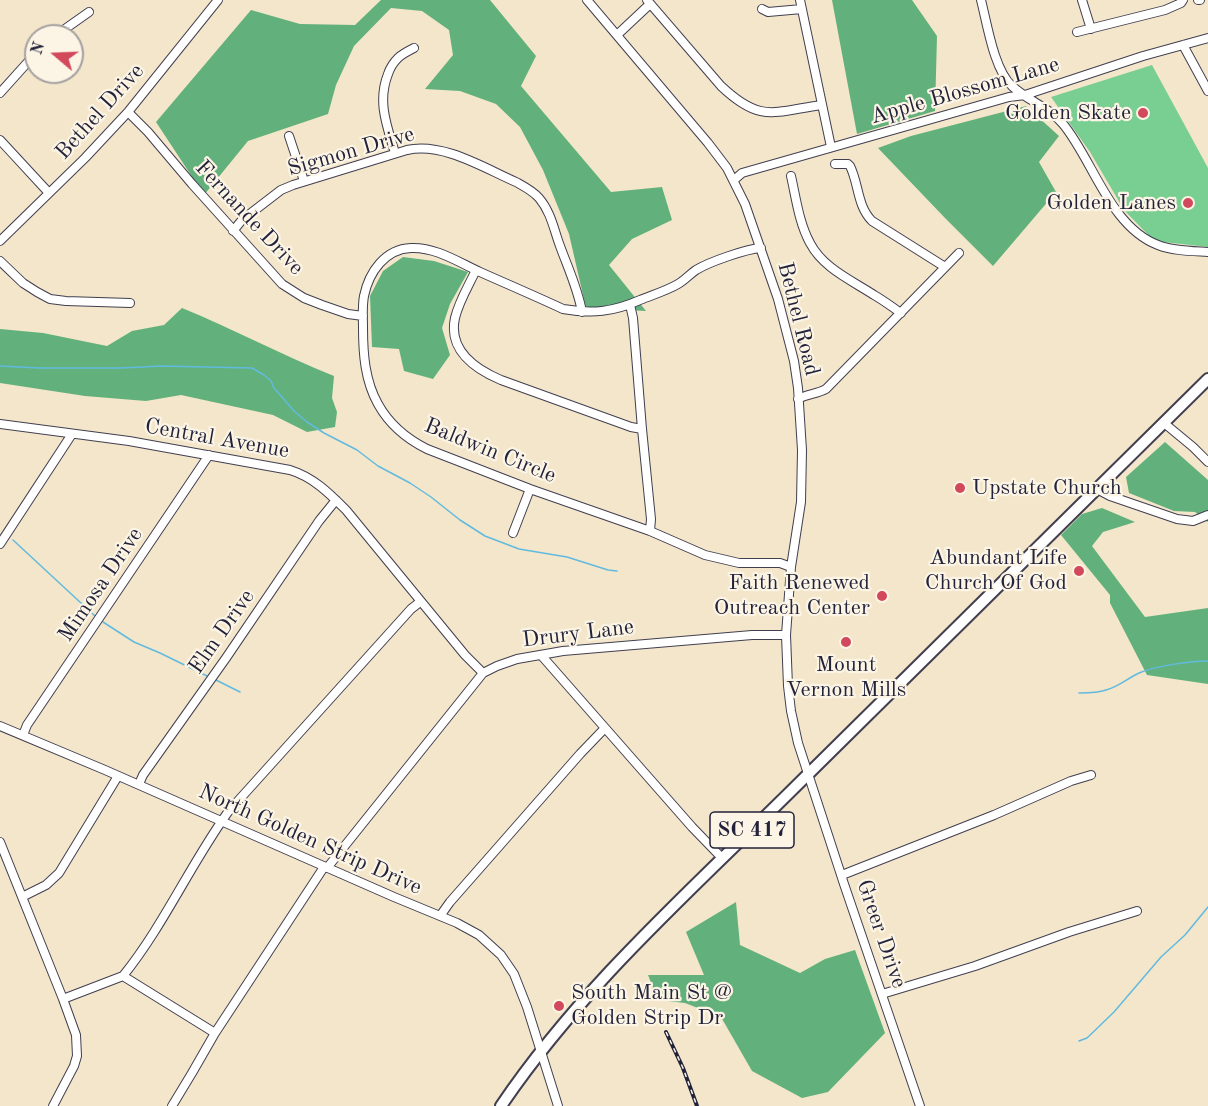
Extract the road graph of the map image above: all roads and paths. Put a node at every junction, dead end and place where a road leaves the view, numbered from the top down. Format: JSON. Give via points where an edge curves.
{"nodes":[{"id":1,"x":218,"y":0,"type":"edge"},
{"id":2,"x":587,"y":0,"type":"edge"},
{"id":3,"x":800,"y":0,"type":"edge"},
{"id":4,"x":981,"y":0,"type":"edge"},
{"id":5,"x":1082,"y":0,"type":"edge"},
{"id":6,"x":1183,"y":0,"type":"edge"},
{"id":7,"x":649,"y":2,"type":"edge"},
{"id":8,"x":762,"y":9,"type":"dead end"},
{"id":9,"x":802,"y":9,"type":"junction"},
{"id":10,"x":89,"y":12,"type":"dead end"},
{"id":11,"x":72,"y":24,"type":"edge"},
{"id":12,"x":1091,"y":29,"type":"junction"},
{"id":13,"x":1077,"y":32,"type":"dead end"},
{"id":14,"x":617,"y":35,"type":"junction"},
{"id":15,"x":1208,"y":38,"type":"edge"},
{"id":16,"x":1183,"y":45,"type":"junction"},
{"id":17,"x":414,"y":48,"type":"dead end"},
{"id":18,"x":24,"y":66,"type":"edge"},
{"id":19,"x":1207,"y":85,"type":"edge"},
{"id":20,"x":0,"y":93,"type":"edge"},
{"id":21,"x":1025,"y":95,"type":"junction"},
{"id":22,"x":821,"y":105,"type":"junction"},
{"id":23,"x":128,"y":112,"type":"junction"},
{"id":24,"x":289,"y":136,"type":"dead end"},
{"id":25,"x":0,"y":140,"type":"edge"},
{"id":26,"x":831,"y":147,"type":"junction"},
{"id":27,"x":395,"y":153,"type":"junction"},
{"id":28,"x":835,"y":164,"type":"dead end"},
{"id":29,"x":791,"y":176,"type":"dead end"},
{"id":30,"x":734,"y":180,"type":"junction"},
{"id":31,"x":304,"y":182,"type":"junction"},
{"id":32,"x":49,"y":193,"type":"junction"},
{"id":33,"x":233,"y":231,"type":"junction"},
{"id":34,"x":0,"y":241,"type":"edge"},
{"id":35,"x":761,"y":248,"type":"junction"},
{"id":36,"x":1208,"y":252,"type":"edge"},
{"id":37,"x":959,"y":253,"type":"dead end"},
{"id":38,"x":0,"y":261,"type":"edge"},
{"id":39,"x":945,"y":267,"type":"junction"},
{"id":40,"x":476,"y":270,"type":"junction"},
{"id":41,"x":130,"y":303,"type":"dead end"},
{"id":42,"x":630,"y":305,"type":"junction"},
{"id":43,"x":582,"y":312,"type":"junction"},
{"id":44,"x":901,"y":313,"type":"junction"},
{"id":45,"x":363,"y":316,"type":"junction"},
{"id":46,"x":1208,"y":379,"type":"edge"},
{"id":47,"x":798,"y":399,"type":"junction"},
{"id":48,"x":1164,"y":423,"type":"junction"},
{"id":49,"x":0,"y":424,"type":"edge"},
{"id":50,"x":642,"y":429,"type":"junction"},
{"id":51,"x":72,"y":434,"type":"junction"},
{"id":52,"x":209,"y":455,"type":"junction"},
{"id":53,"x":1208,"y":462,"type":"edge"},
{"id":54,"x":530,"y":489,"type":"junction"},
{"id":55,"x":1097,"y":489,"type":"junction"},
{"id":56,"x":336,"y":500,"type":"junction"},
{"id":57,"x":1208,"y":515,"type":"edge"},
{"id":58,"x":650,"y":531,"type":"junction"},
{"id":59,"x":513,"y":533,"type":"dead end"},
{"id":60,"x":0,"y":544,"type":"edge"},
{"id":61,"x":791,"y":567,"type":"junction"},
{"id":62,"x":420,"y":602,"type":"junction"},
{"id":63,"x":786,"y":635,"type":"junction"},
{"id":64,"x":541,"y":655,"type":"junction"},
{"id":65,"x":483,"y":674,"type":"junction"},
{"id":66,"x":0,"y":726,"type":"edge"},
{"id":67,"x":604,"y":728,"type":"junction"},
{"id":68,"x":23,"y":735,"type":"junction"},
{"id":69,"x":808,"y":774,"type":"junction"},
{"id":70,"x":1091,"y":775,"type":"dead end"},
{"id":71,"x":118,"y":776,"type":"junction"},
{"id":72,"x":139,"y":784,"type":"junction"},
{"id":73,"x":221,"y":821,"type":"junction"},
{"id":74,"x":0,"y":842,"type":"edge"},
{"id":75,"x":722,"y":858,"type":"junction"},
{"id":76,"x":326,"y":868,"type":"junction"},
{"id":77,"x":842,"y":875,"type":"junction"},
{"id":78,"x":22,"y":897,"type":"junction"},
{"id":79,"x":1137,"y":911,"type":"dead end"},
{"id":80,"x":440,"y":916,"type":"junction"},
{"id":81,"x":123,"y":976,"type":"junction"},
{"id":82,"x":882,"y":994,"type":"junction"},
{"id":83,"x":63,"y":999,"type":"junction"},
{"id":84,"x":215,"y":1033,"type":"junction"},
{"id":85,"x":540,"y":1053,"type":"junction"},
{"id":86,"x":53,"y":1106,"type":"edge"},
{"id":87,"x":172,"y":1106,"type":"edge"},
{"id":88,"x":501,"y":1106,"type":"edge"},
{"id":89,"x":558,"y":1106,"type":"edge"},
{"id":90,"x":920,"y":1106,"type":"edge"}],
"edges":[{"from":1,"to":23,"type":"street","name":"Bethel Drive"},
{"from":2,"to":14,"type":"street","name":"Bethel Road"},
{"from":3,"to":9,"type":"street"},
{"from":4,"to":21,"type":"street","via":[[1000,67],[1011,86]]},
{"from":5,"to":12,"type":"street"},
{"from":6,"to":12,"type":"street","via":[[1164,10]]},
{"from":7,"to":14,"type":"street"},
{"from":7,"to":22,"type":"street","via":[[721,86],[744,105],[774,112]]},
{"from":8,"to":9,"type":"street"},
{"from":9,"to":22,"type":"street"},
{"from":10,"to":11,"type":"street"},
{"from":12,"to":13,"type":"street"},
{"from":14,"to":30,"type":"street","name":"Bethel Road","via":[[708,143]]},
{"from":15,"to":16,"type":"street","name":"Apple Blossom Lane"},
{"from":16,"to":19,"type":"street"},
{"from":16,"to":21,"type":"street","name":"Apple Blossom Lane"},
{"from":17,"to":27,"type":"street","via":[[392,65],[382,93]]},
{"from":18,"to":20,"type":"street"},
{"from":21,"to":26,"type":"street","name":"Apple Blossom Lane"},
{"from":21,"to":36,"type":"street","via":[[1063,123],[1100,185],[1132,228],[1161,246]]},
{"from":22,"to":26,"type":"street"},
{"from":23,"to":32,"type":"street","name":"Bethel Drive"},
{"from":23,"to":33,"type":"street","name":"Fernande Drive"},
{"from":24,"to":31,"type":"street"},
{"from":25,"to":32,"type":"street"},
{"from":26,"to":30,"type":"street","name":"Apple Blossom Lane","via":[[742,173]]},
{"from":27,"to":31,"type":"street","name":"Sigmon Drive"},
{"from":27,"to":43,"type":"street","name":"Sigmon Drive","via":[[420,148],[443,151],[534,193],[551,220]]},
{"from":28,"to":39,"type":"street","via":[[850,166],[863,210],[872,221]]},
{"from":29,"to":44,"type":"street","via":[[806,234],[815,251],[839,274]]},
{"from":30,"to":35,"type":"street","name":"Bethel Road"},
{"from":31,"to":33,"type":"street","name":"Sigmon Drive","via":[[275,195]]},
{"from":32,"to":34,"type":"street","name":"Bethel Drive"},
{"from":33,"to":45,"type":"street","name":"Fernande Drive","via":[[291,291],[322,305]]},
{"from":35,"to":42,"type":"street","name":"Baldwin Circle","via":[[704,266],[671,288]]},
{"from":35,"to":47,"type":"street","name":"Bethel Road","via":[[788,334]]},
{"from":37,"to":39,"type":"street"},
{"from":38,"to":41,"type":"street","via":[[23,283],[50,298]]},
{"from":39,"to":44,"type":"street"},
{"from":40,"to":43,"type":"street","name":"Baldwin Circle","via":[[563,309]]},
{"from":40,"to":45,"type":"street","name":"Baldwin Circle","via":[[429,250],[398,251],[384,258],[371,276],[364,295]]},
{"from":40,"to":50,"type":"street","via":[[454,325],[457,343],[469,361],[501,380]]},
{"from":42,"to":43,"type":"street","name":"Baldwin Circle"},
{"from":42,"to":50,"type":"street"},
{"from":44,"to":47,"type":"street","via":[[825,389]]},
{"from":45,"to":54,"type":"street","name":"Baldwin Circle","via":[[369,381],[377,403],[393,425],[427,449]]},
{"from":46,"to":48,"type":"main road","number":"SC 417"},
{"from":47,"to":61,"type":"street","name":"Bethel Road","via":[[802,484]]},
{"from":48,"to":53,"type":"street"},
{"from":48,"to":55,"type":"main road","number":"SC 417"},
{"from":49,"to":51,"type":"street","name":"Central Avenue"},
{"from":50,"to":58,"type":"street"},
{"from":51,"to":52,"type":"street","name":"Central Avenue"},
{"from":51,"to":60,"type":"street"},
{"from":52,"to":56,"type":"street","name":"Central Avenue","via":[[295,472],[318,484]]},
{"from":52,"to":68,"type":"street","name":"Mimosa Drive"},
{"from":54,"to":58,"type":"street","name":"Baldwin Circle"},
{"from":54,"to":59,"type":"street"},
{"from":55,"to":57,"type":"street","via":[[1177,519],[1193,521]]},
{"from":55,"to":69,"type":"main road","number":"SC 417"},
{"from":56,"to":62,"type":"street","name":"Central Avenue"},
{"from":56,"to":72,"type":"street","name":"Elm Drive"},
{"from":58,"to":61,"type":"street","name":"Baldwin Circle","via":[[705,555],[739,563],[780,563]]},
{"from":61,"to":63,"type":"street","name":"Bethel Road"},
{"from":62,"to":65,"type":"street","name":"Central Avenue"},
{"from":62,"to":73,"type":"street"},
{"from":63,"to":64,"type":"street","name":"Drury Lane"},
{"from":63,"to":69,"type":"street","name":"Bethel Road","via":[[791,711]]},
{"from":64,"to":65,"type":"street","name":"Drury Lane","via":[[517,659]]},
{"from":64,"to":67,"type":"street"},
{"from":65,"to":76,"type":"street","name":"Drury Lane"},
{"from":66,"to":68,"type":"street","name":"North Golden Strip Drive"},
{"from":67,"to":75,"type":"street"},
{"from":67,"to":80,"type":"street"},
{"from":68,"to":71,"type":"street","name":"North Golden Strip Drive"},
{"from":69,"to":75,"type":"main road","number":"SC 417"},
{"from":69,"to":77,"type":"street","name":"Greer Drive"},
{"from":70,"to":77,"type":"street"},
{"from":71,"to":72,"type":"street","name":"North Golden Strip Drive"},
{"from":71,"to":78,"type":"street","via":[[59,873]]},
{"from":72,"to":73,"type":"street","name":"North Golden Strip Drive"},
{"from":73,"to":76,"type":"street","name":"North Golden Strip Drive"},
{"from":73,"to":81,"type":"street","via":[[142,952]]},
{"from":74,"to":78,"type":"street"},
{"from":75,"to":85,"type":"main road","number":"SC 417","via":[[611,969]]},
{"from":76,"to":80,"type":"street","name":"North Golden Strip Drive"},
{"from":76,"to":84,"type":"street","name":"Drury Lane"},
{"from":77,"to":82,"type":"street","name":"Greer Drive"},
{"from":78,"to":83,"type":"street"},
{"from":79,"to":82,"type":"street"},
{"from":80,"to":85,"type":"street","name":"North Golden Strip Drive","via":[[478,935],[506,962],[520,986]]},
{"from":81,"to":83,"type":"street"},
{"from":81,"to":84,"type":"street"},
{"from":82,"to":90,"type":"street","name":"Greer Drive"},
{"from":83,"to":86,"type":"street","via":[[76,1035],[77,1056]]},
{"from":84,"to":87,"type":"street","name":"Drury Lane"},
{"from":85,"to":88,"type":"main road","number":"SC 417"},
{"from":85,"to":89,"type":"street","name":"North Golden Strip Drive"}]}
